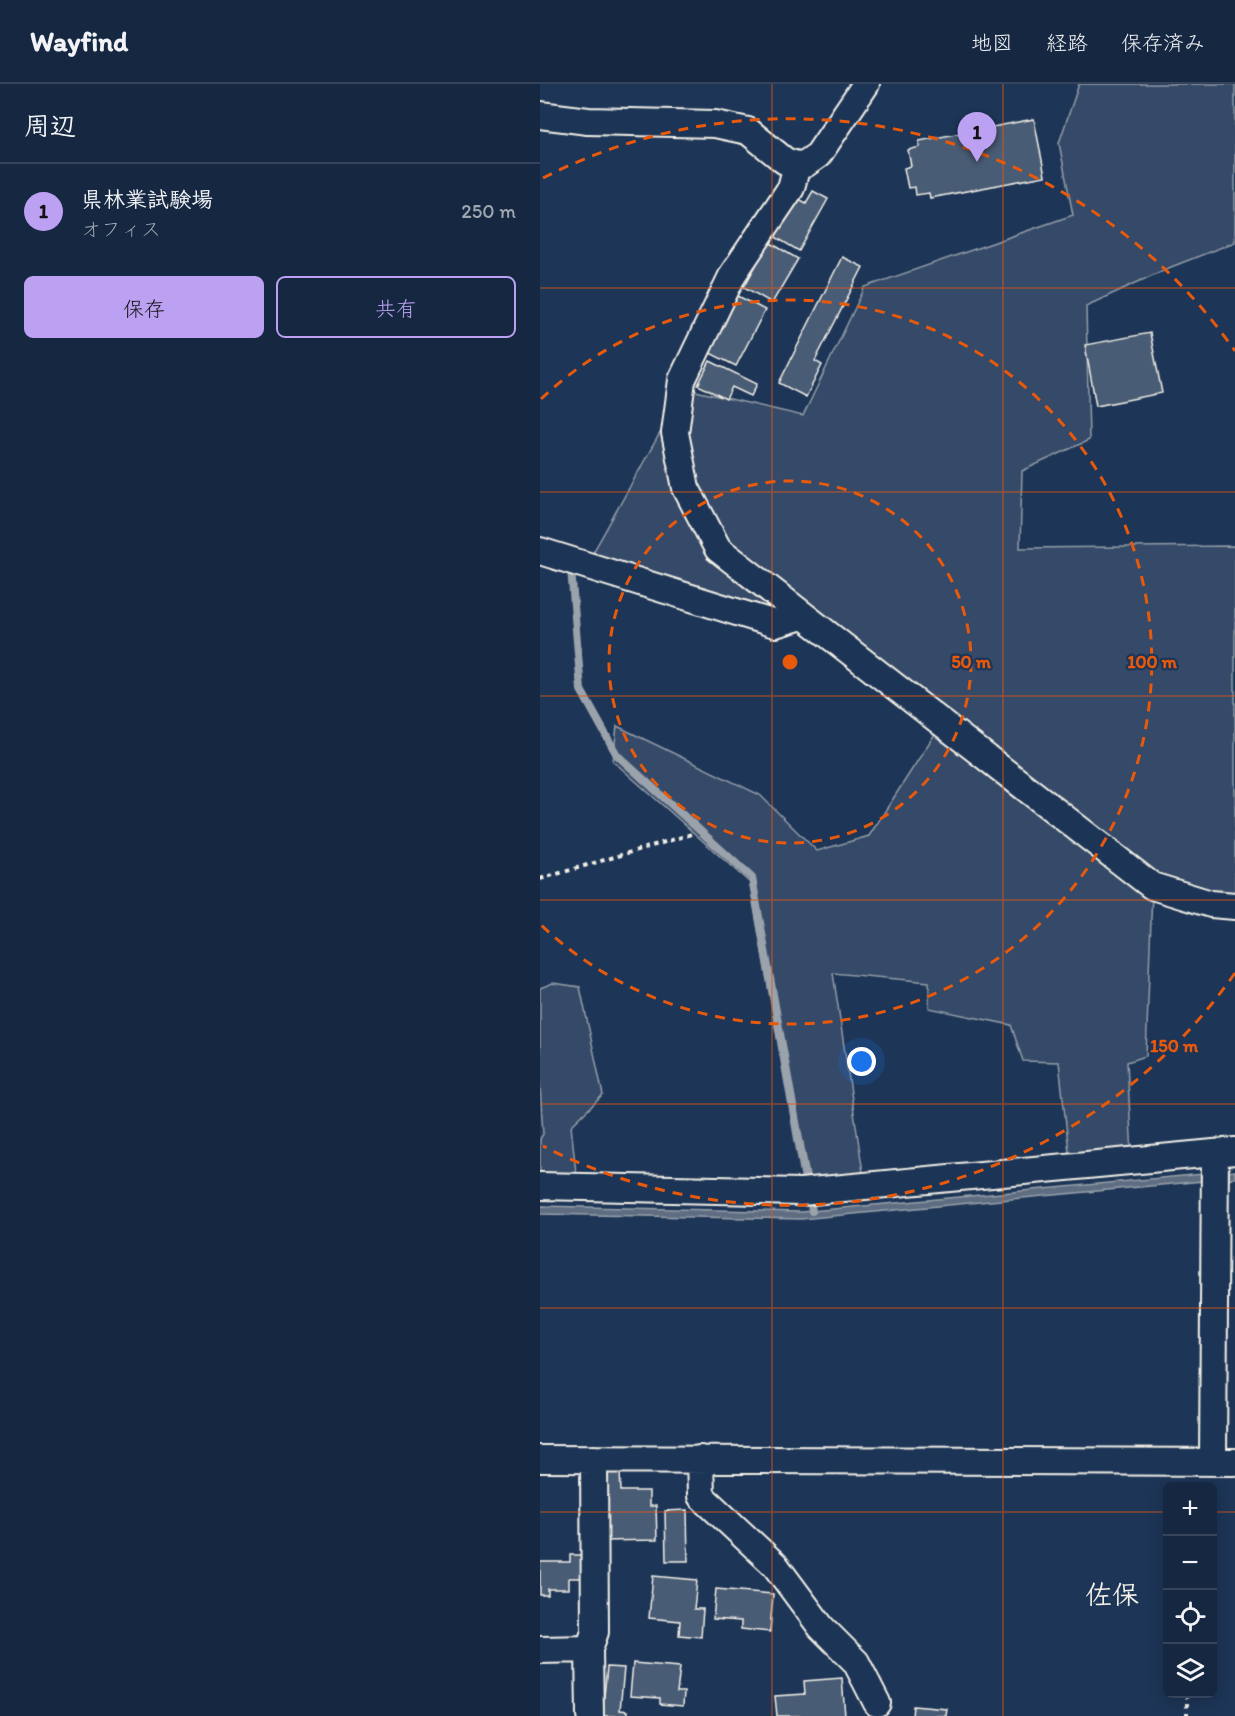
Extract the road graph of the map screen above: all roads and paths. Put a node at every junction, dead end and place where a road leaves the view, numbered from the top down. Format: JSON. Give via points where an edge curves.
{"nodes":[{"id":1,"x":866,"y":84,"type":"edge"},
{"id":2,"x":540,"y":115,"type":"edge"},
{"id":3,"x":796,"y":165,"type":"junction"},
{"id":4,"x":540,"y":551,"type":"edge"},
{"id":5,"x":802,"y":616,"type":"junction"},
{"id":6,"x":692,"y":834,"type":"dead end"},
{"id":7,"x":540,"y":879,"type":"edge"},
{"id":8,"x":1235,"y":906,"type":"edge"},
{"id":9,"x":1225,"y":1152,"type":"edge"},
{"id":10,"x":540,"y":1186,"type":"edge"},
{"id":11,"x":540,"y":1459,"type":"edge"},
{"id":12,"x":594,"y":1459,"type":"junction"},
{"id":13,"x":700,"y":1459,"type":"junction"},
{"id":14,"x":1224,"y":1462,"type":"edge"},
{"id":15,"x":589,"y":1648,"type":"junction"},
{"id":16,"x":540,"y":1650,"type":"edge"},
{"id":17,"x":1187,"y":1698,"type":"edge"},
{"id":18,"x":877,"y":1703,"type":"dead end"},
{"id":19,"x":590,"y":1716,"type":"edge"},
{"id":20,"x":1187,"y":1716,"type":"edge"}],
"edges":[{"from":1,"to":3,"type":"street","via":[[818,155]]},
{"from":2,"to":3,"type":"street","via":[[588,121],[715,124],[748,131],[784,161]]},
{"from":3,"to":5,"type":"street","via":[[791,188],[733,274],[682,380],[675,433],[686,488],[718,549]]},
{"from":4,"to":5,"type":"street","via":[[775,624]]},
{"from":5,"to":8,"type":"street","via":[[1152,886],[1211,904]]},
{"from":6,"to":7,"type":"path"},
{"from":9,"to":10,"type":"street","via":[[808,1192]]},
{"from":9,"to":14,"type":"street","via":[[1215,1191]]},
{"from":11,"to":12,"type":"street"},
{"from":12,"to":13,"type":"street"},
{"from":12,"to":15,"type":"street","via":[[595,1632]]},
{"from":13,"to":14,"type":"street"},
{"from":13,"to":18,"type":"street","via":[[701,1496],[776,1564],[821,1627],[855,1662]]},
{"from":15,"to":16,"type":"street"},
{"from":15,"to":19,"type":"street"},
{"from":17,"to":20,"type":"path"}]}
